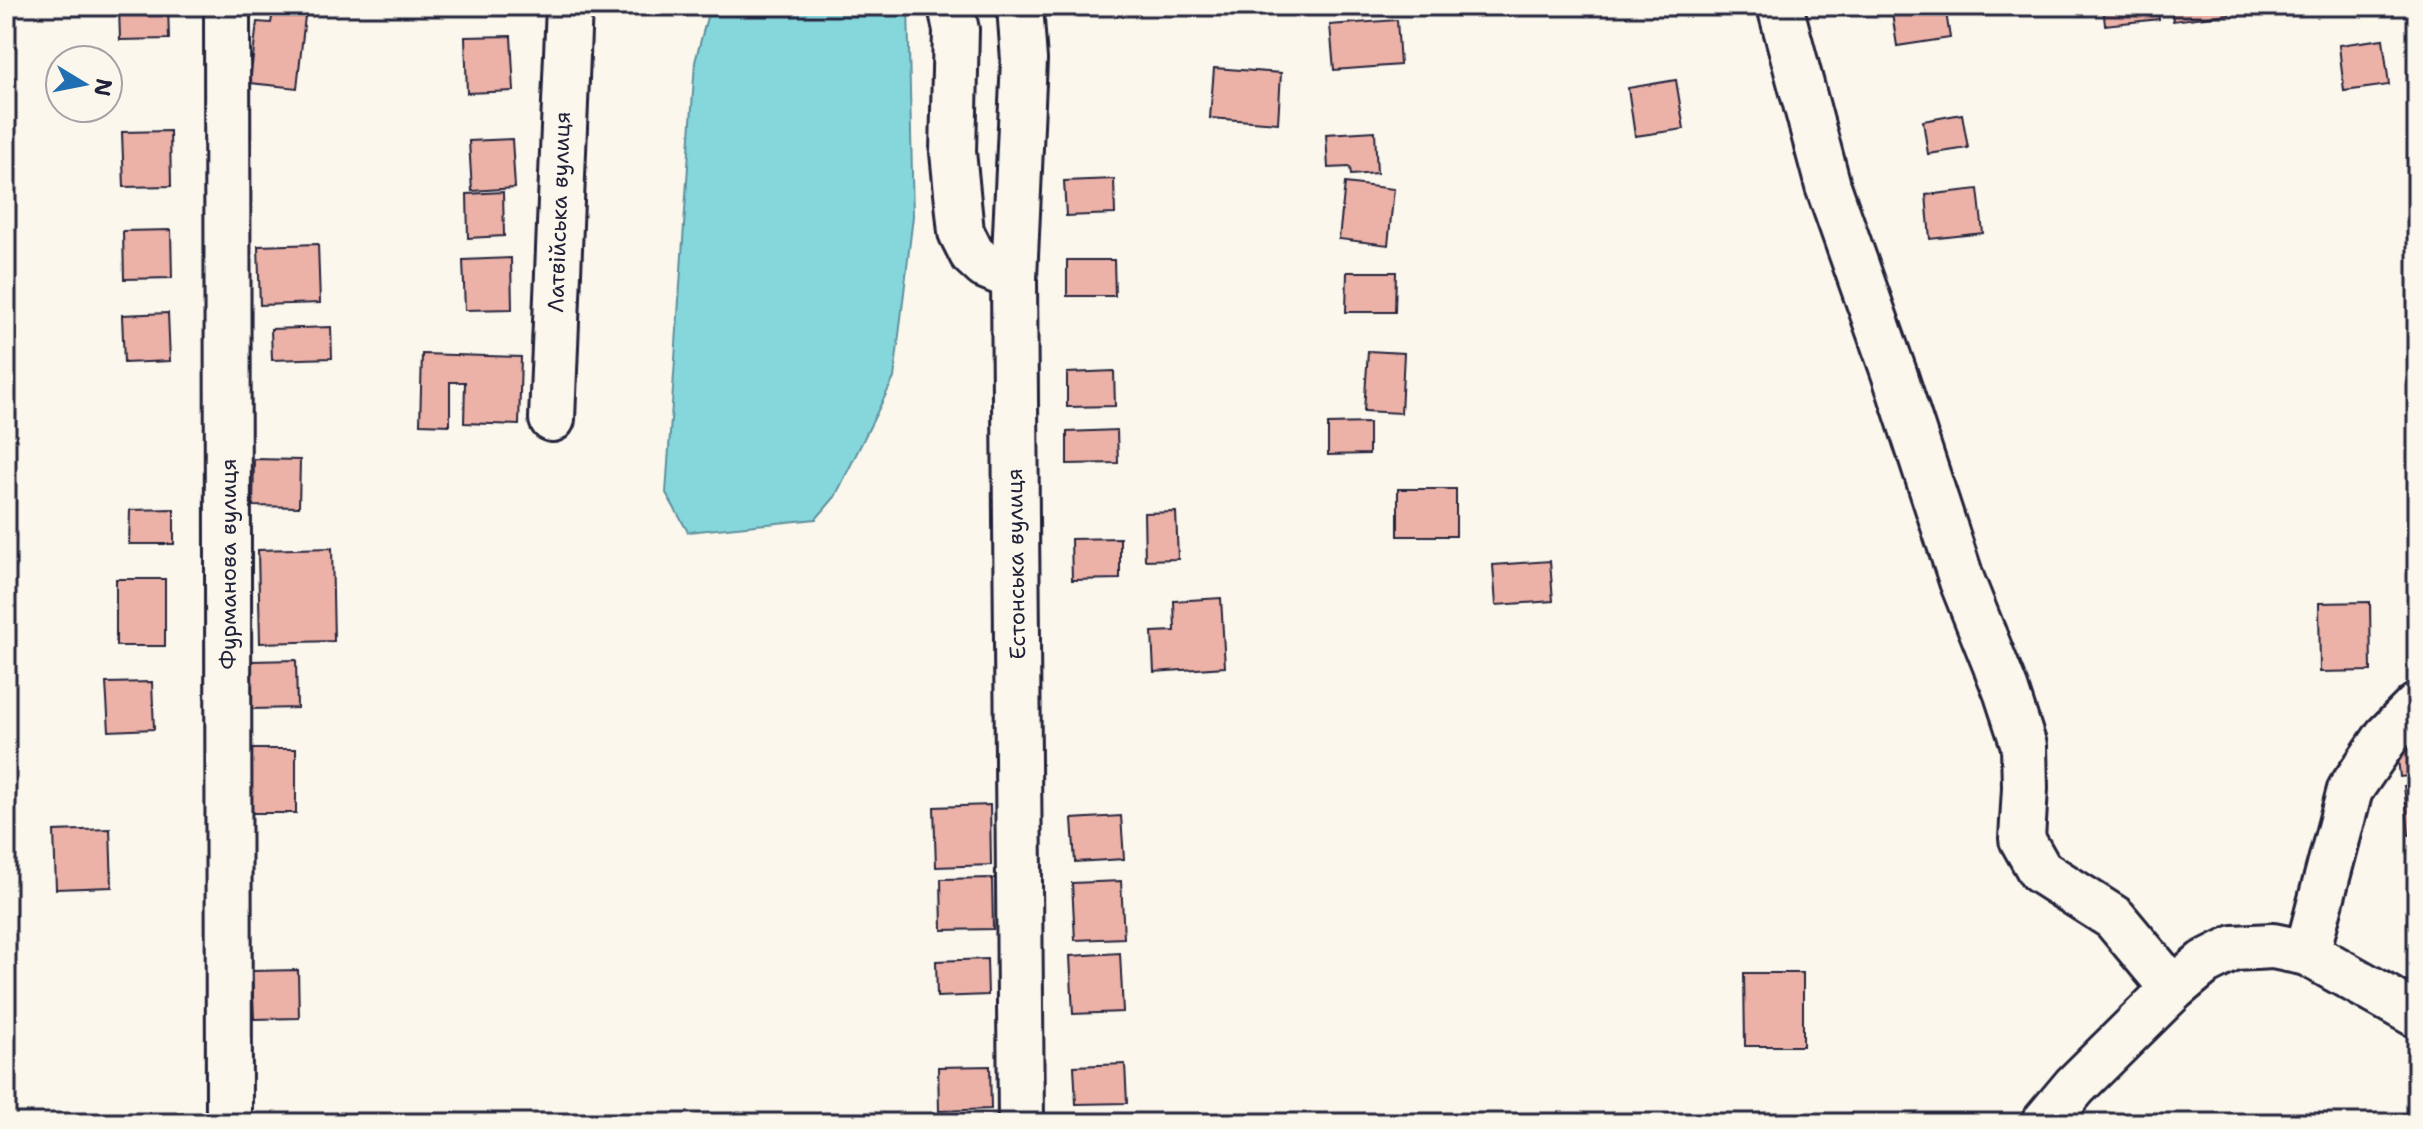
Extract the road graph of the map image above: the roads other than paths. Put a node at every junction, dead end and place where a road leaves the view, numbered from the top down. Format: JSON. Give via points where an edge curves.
{"nodes":[{"id":1,"x":227,"y":6,"type":"edge"},
{"id":2,"x":569,"y":6,"type":"edge"},
{"id":3,"x":951,"y":6,"type":"edge"},
{"id":4,"x":1020,"y":6,"type":"edge"},
{"id":5,"x":1780,"y":6,"type":"edge"},
{"id":6,"x":1014,"y":278,"type":"junction"},
{"id":7,"x":552,"y":419,"type":"dead end"},
{"id":8,"x":2417,"y":706,"type":"edge"},
{"id":9,"x":2307,"y":953,"type":"junction"},
{"id":10,"x":2173,"y":989,"type":"junction"},
{"id":11,"x":2417,"y":1015,"type":"edge"},
{"id":12,"x":229,"y":1123,"type":"edge"},
{"id":13,"x":1021,"y":1123,"type":"edge"},
{"id":14,"x":2044,"y":1123,"type":"edge"}],
"edges":[{"from":1,"to":12,"type":"street","name":"Фурманова вулиця"},
{"from":2,"to":7,"type":"street","name":"Латвiйська вулиця"},
{"from":3,"to":6,"type":"street","via":[[956,30],[953,152],[961,232],[985,266]]},
{"from":4,"to":6,"type":"street","name":"Естонська вулиця","via":[[1024,60]]},
{"from":5,"to":10,"type":"street","via":[[1828,186],[1962,581],[2024,746],[2022,839],[2040,871],[2114,918]]},
{"from":6,"to":13,"type":"street","name":"Естонська вулиця"},
{"from":8,"to":9,"type":"street","via":[[2387,736],[2350,790]]},
{"from":9,"to":10,"type":"street","via":[[2273,946],[2234,948],[2204,963]]},
{"from":9,"to":11,"type":"street"},
{"from":10,"to":14,"type":"street"}]}
